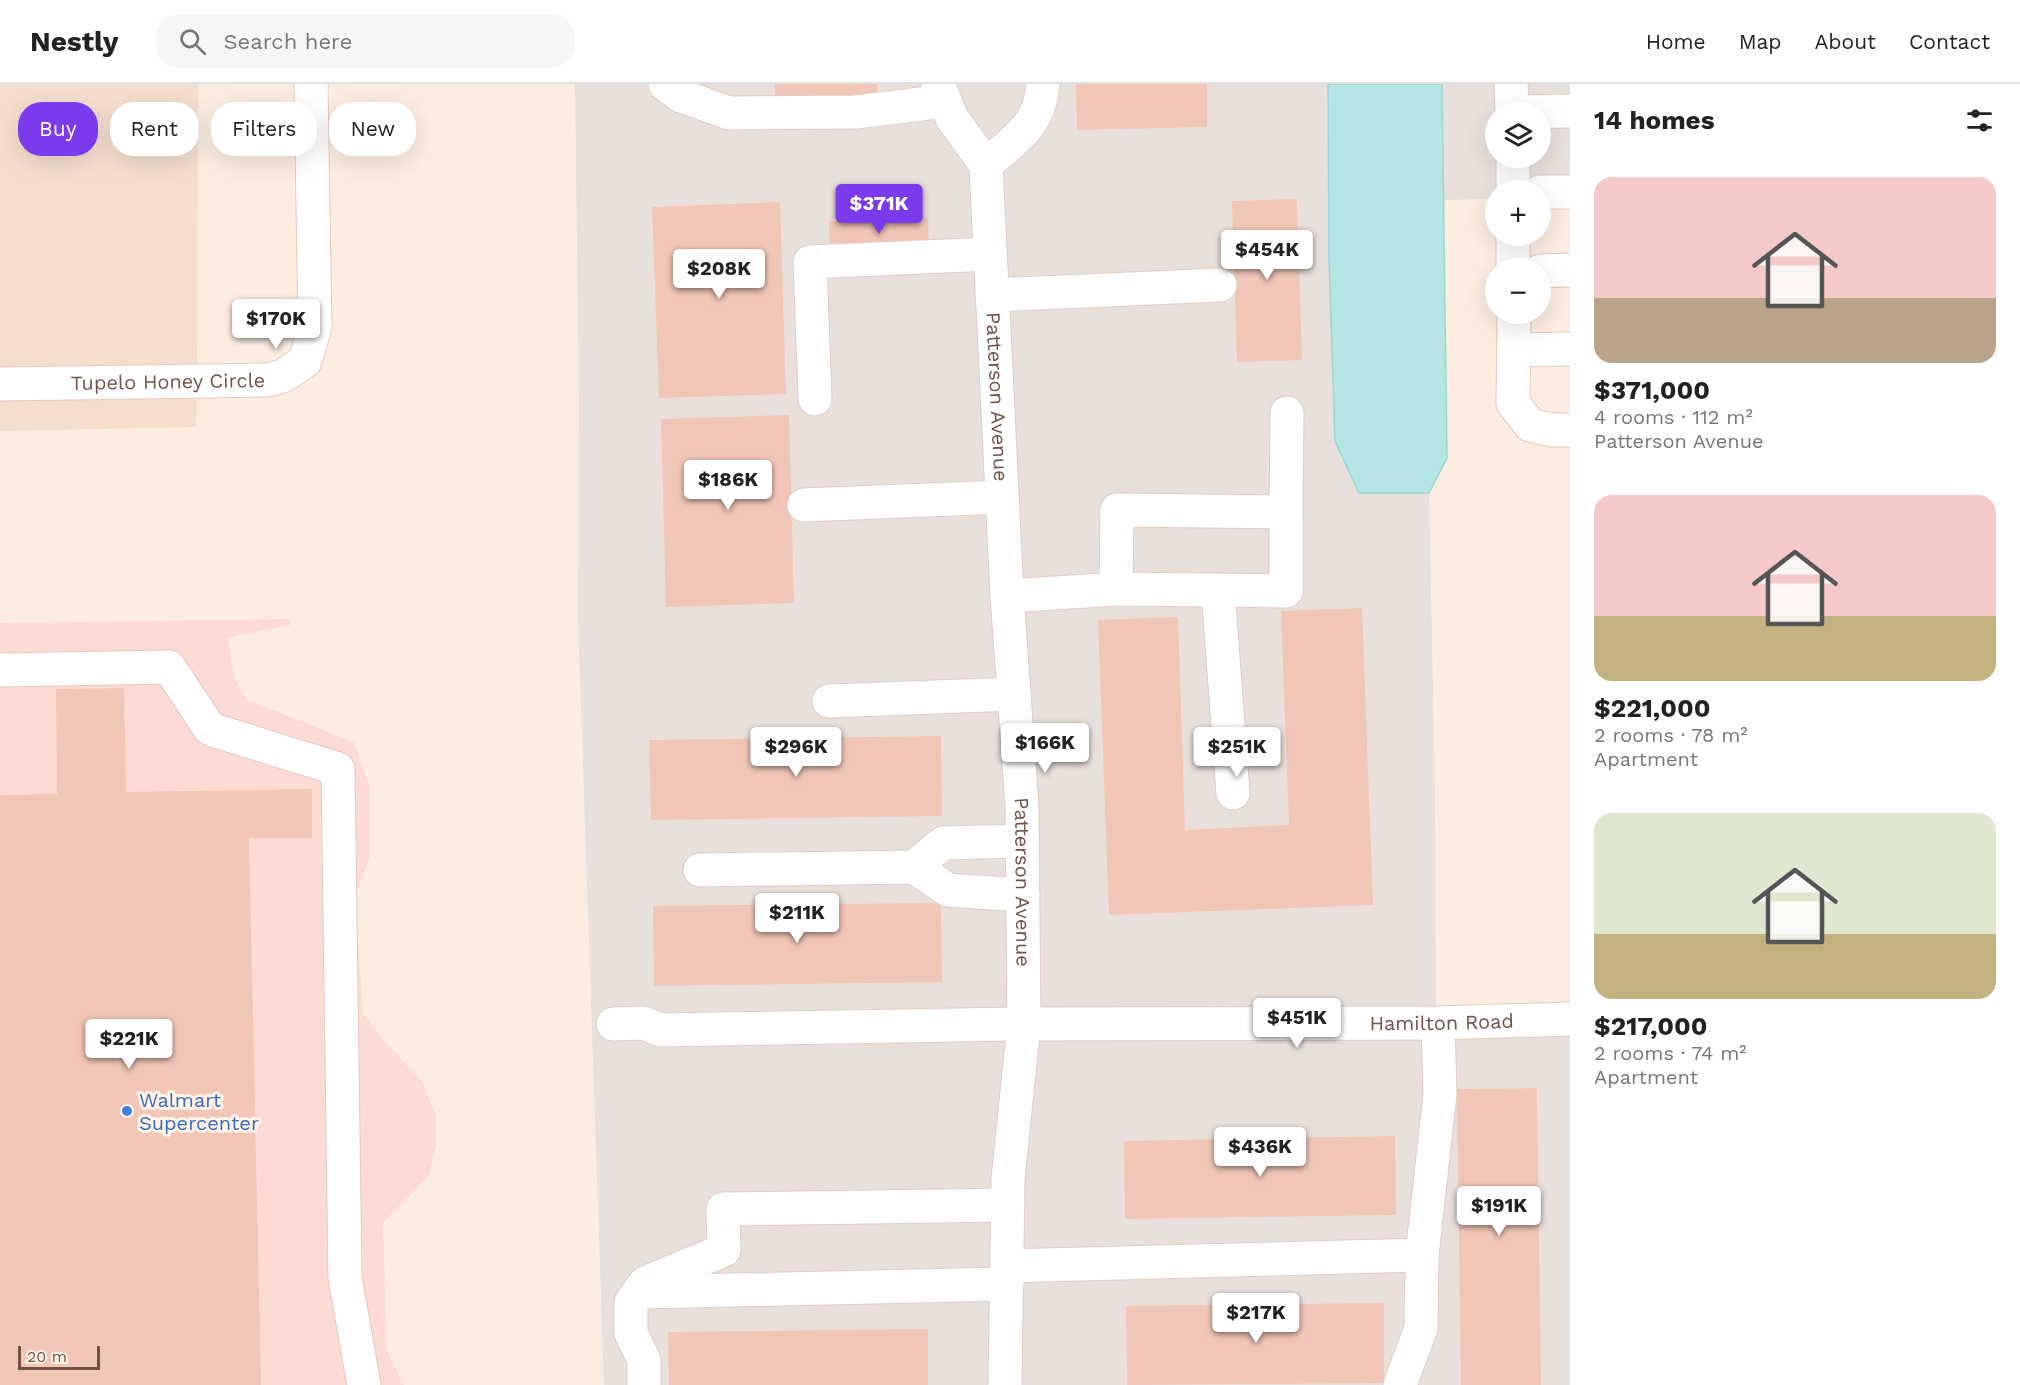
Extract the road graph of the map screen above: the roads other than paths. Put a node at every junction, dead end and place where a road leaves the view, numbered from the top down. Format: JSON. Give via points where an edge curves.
{"nodes":[{"id":1,"x":311,"y":84,"type":"edge"},
{"id":2,"x":665,"y":84,"type":"edge"},
{"id":3,"x":1043,"y":84,"type":"edge"},
{"id":4,"x":1511,"y":84,"type":"edge"},
{"id":5,"x":941,"y":92,"type":"edge"},
{"id":6,"x":1570,"y":111,"type":"edge"},
{"id":7,"x":986,"y":165,"type":"junction"},
{"id":8,"x":1551,"y":192,"type":"edge"},
{"id":9,"x":1570,"y":192,"type":"edge"},
{"id":10,"x":990,"y":254,"type":"junction"},
{"id":11,"x":1570,"y":270,"type":"edge"},
{"id":12,"x":1551,"y":271,"type":"edge"},
{"id":13,"x":1220,"y":285,"type":"dead end"},
{"id":14,"x":992,"y":295,"type":"junction"},
{"id":15,"x":1514,"y":324,"type":"edge"},
{"id":16,"x":1570,"y":349,"type":"edge"},
{"id":17,"x":1514,"y":350,"type":"junction"},
{"id":18,"x":0,"y":384,"type":"edge"},
{"id":19,"x":815,"y":399,"type":"dead end"},
{"id":20,"x":1287,"y":413,"type":"dead end"},
{"id":21,"x":1570,"y":430,"type":"edge"},
{"id":22,"x":1002,"y":497,"type":"junction"},
{"id":23,"x":804,"y":505,"type":"dead end"},
{"id":24,"x":1286,"y":512,"type":"junction"},
{"id":25,"x":1116,"y":589,"type":"junction"},
{"id":26,"x":1218,"y":590,"type":"junction"},
{"id":27,"x":1007,"y":596,"type":"junction"},
{"id":28,"x":0,"y":670,"type":"edge"},
{"id":29,"x":1014,"y":694,"type":"junction"},
{"id":30,"x":829,"y":700,"type":"dead end"},
{"id":31,"x":1233,"y":793,"type":"dead end"},
{"id":32,"x":1022,"y":841,"type":"junction"},
{"id":33,"x":914,"y":867,"type":"junction"},
{"id":34,"x":700,"y":870,"type":"dead end"},
{"id":35,"x":1023,"y":895,"type":"junction"},
{"id":36,"x":1570,"y":1019,"type":"edge"},
{"id":37,"x":1438,"y":1023,"type":"junction"},
{"id":38,"x":613,"y":1024,"type":"dead end"},
{"id":39,"x":1024,"y":1024,"type":"junction"},
{"id":40,"x":1008,"y":1205,"type":"junction"},
{"id":41,"x":1422,"y":1255,"type":"junction"},
{"id":42,"x":1007,"y":1275,"type":"junction"},
{"id":43,"x":638,"y":1292,"type":"junction"},
{"id":44,"x":364,"y":1385,"type":"edge"},
{"id":45,"x":644,"y":1385,"type":"edge"},
{"id":46,"x":1005,"y":1385,"type":"edge"},
{"id":47,"x":1400,"y":1385,"type":"edge"}],
"edges":[{"from":1,"to":18,"type":"street","name":"Tupelo Honey Circle","via":[[315,327],[305,361],[283,376],[267,380]]},
{"from":2,"to":5,"type":"street","via":[[681,96],[729,113],[856,112]]},
{"from":3,"to":7,"type":"street","via":[[1037,114]]},
{"from":4,"to":6,"type":"street","via":[[1512,112]]},
{"from":5,"to":7,"type":"street","via":[[952,118]]},
{"from":7,"to":10,"type":"street","name":"Patterson Avenue"},
{"from":8,"to":9,"type":"street"},
{"from":10,"to":14,"type":"street","name":"Patterson Avenue"},
{"from":10,"to":19,"type":"street","via":[[810,262]]},
{"from":11,"to":12,"type":"street"},
{"from":13,"to":14,"type":"street"},
{"from":14,"to":22,"type":"street","name":"Patterson Avenue"},
{"from":15,"to":17,"type":"street"},
{"from":16,"to":17,"type":"street"},
{"from":17,"to":21,"type":"street","via":[[1513,403],[1530,425]]},
{"from":20,"to":24,"type":"street"},
{"from":22,"to":23,"type":"street"},
{"from":22,"to":27,"type":"street","name":"Patterson Avenue"},
{"from":24,"to":25,"type":"street","via":[[1117,510]]},
{"from":24,"to":26,"type":"street","via":[[1286,591]]},
{"from":25,"to":26,"type":"street"},
{"from":25,"to":27,"type":"street"},
{"from":26,"to":31,"type":"street"},
{"from":27,"to":29,"type":"street","name":"Patterson Avenue"},
{"from":28,"to":44,"type":"street","via":[[169,667],[210,729],[338,769],[345,1276]]},
{"from":29,"to":30,"type":"street"},
{"from":29,"to":32,"type":"street","name":"Patterson Avenue"},
{"from":32,"to":33,"type":"street","via":[[943,843]]},
{"from":32,"to":35,"type":"street","name":"Patterson Avenue"},
{"from":33,"to":34,"type":"street"},
{"from":33,"to":35,"type":"street","via":[[948,890]]},
{"from":35,"to":39,"type":"street","name":"Patterson Avenue"},
{"from":36,"to":37,"type":"street","name":"Hamilton Road"},
{"from":37,"to":39,"type":"street","name":"Hamilton Road"},
{"from":37,"to":41,"type":"street","via":[[1440,1094]]},
{"from":38,"to":39,"type":"street","name":"Hamilton Road","via":[[643,1023],[661,1030]]},
{"from":39,"to":40,"type":"street","name":"Patterson Avenue"},
{"from":40,"to":42,"type":"street","name":"Patterson Avenue"},
{"from":40,"to":43,"type":"street","via":[[723,1209],[724,1250],[645,1283]]},
{"from":41,"to":42,"type":"street"},
{"from":41,"to":47,"type":"street","via":[[1421,1328]]},
{"from":42,"to":43,"type":"street"},
{"from":42,"to":46,"type":"street","name":"Patterson Avenue"},
{"from":43,"to":45,"type":"street","via":[[631,1302],[631,1333],[644,1360]]}]}
